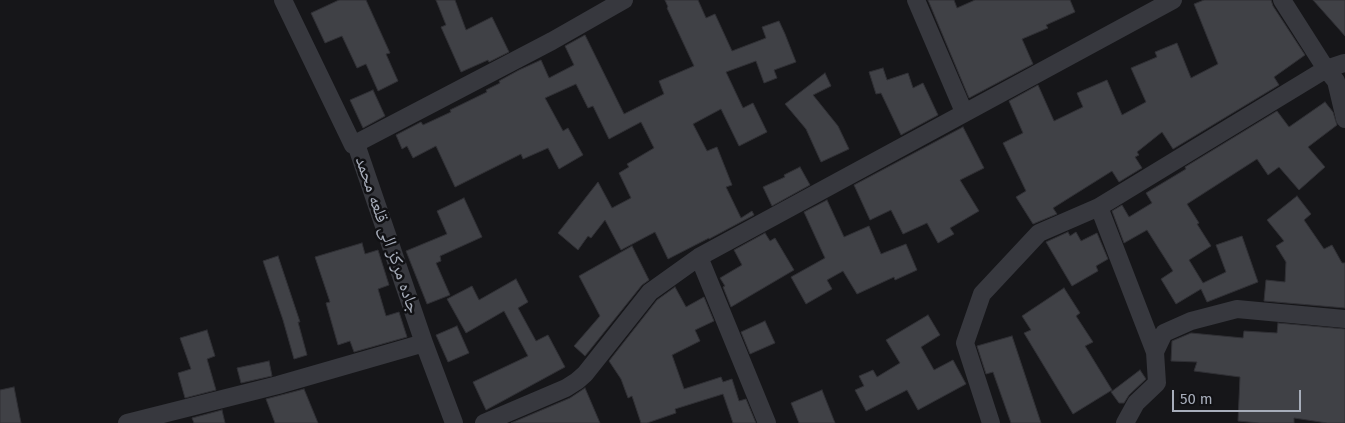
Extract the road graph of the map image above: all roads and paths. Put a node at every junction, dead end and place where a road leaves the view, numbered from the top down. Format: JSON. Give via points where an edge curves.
{"nodes":[{"id":1,"x":283,"y":0,"type":"edge"},
{"id":2,"x":624,"y":0,"type":"edge"},
{"id":3,"x":916,"y":0,"type":"edge"},
{"id":4,"x":1172,"y":0,"type":"edge"},
{"id":5,"x":1282,"y":0,"type":"edge"},
{"id":6,"x":1344,"y":63,"type":"edge"},
{"id":7,"x":1326,"y":69,"type":"junction"},
{"id":8,"x":964,"y":112,"type":"junction"},
{"id":9,"x":1345,"y":119,"type":"edge"},
{"id":10,"x":353,"y":145,"type":"junction"},
{"id":11,"x":1099,"y":207,"type":"junction"},
{"id":12,"x":699,"y":257,"type":"junction"},
{"id":13,"x":1345,"y":319,"type":"edge"},
{"id":14,"x":424,"y":343,"type":"junction"},
{"id":15,"x":1155,"y":352,"type":"junction"},
{"id":16,"x":127,"y":423,"type":"edge"},
{"id":17,"x":454,"y":423,"type":"edge"},
{"id":18,"x":484,"y":423,"type":"edge"},
{"id":19,"x":767,"y":423,"type":"edge"},
{"id":20,"x":990,"y":423,"type":"edge"},
{"id":21,"x":1125,"y":423,"type":"edge"}],
"edges":[{"from":1,"to":10,"type":"street","name":"جاده مرکز الی قلعه محمد"},
{"from":2,"to":10,"type":"street"},
{"from":3,"to":8,"type":"street"},
{"from":4,"to":8,"type":"street"},
{"from":5,"to":7,"type":"street"},
{"from":6,"to":7,"type":"street"},
{"from":7,"to":9,"type":"street","via":[[1336,81]]},
{"from":7,"to":11,"type":"street"},
{"from":8,"to":12,"type":"street"},
{"from":10,"to":14,"type":"street","name":"جاده مرکز الی قلعه محمد","via":[[357,147]]},
{"from":11,"to":15,"type":"street"},
{"from":11,"to":20,"type":"street","via":[[1039,233],[982,294],[965,343]]},
{"from":12,"to":18,"type":"street","via":[[650,292],[577,381]]},
{"from":12,"to":19,"type":"street"},
{"from":13,"to":15,"type":"street","via":[[1237,309],[1191,321],[1164,333]]},
{"from":14,"to":16,"type":"street"},
{"from":14,"to":17,"type":"street","name":"جاده مرکز الی قلعه محمد"},
{"from":15,"to":21,"type":"street","via":[[1157,383],[1136,403]]}]}
